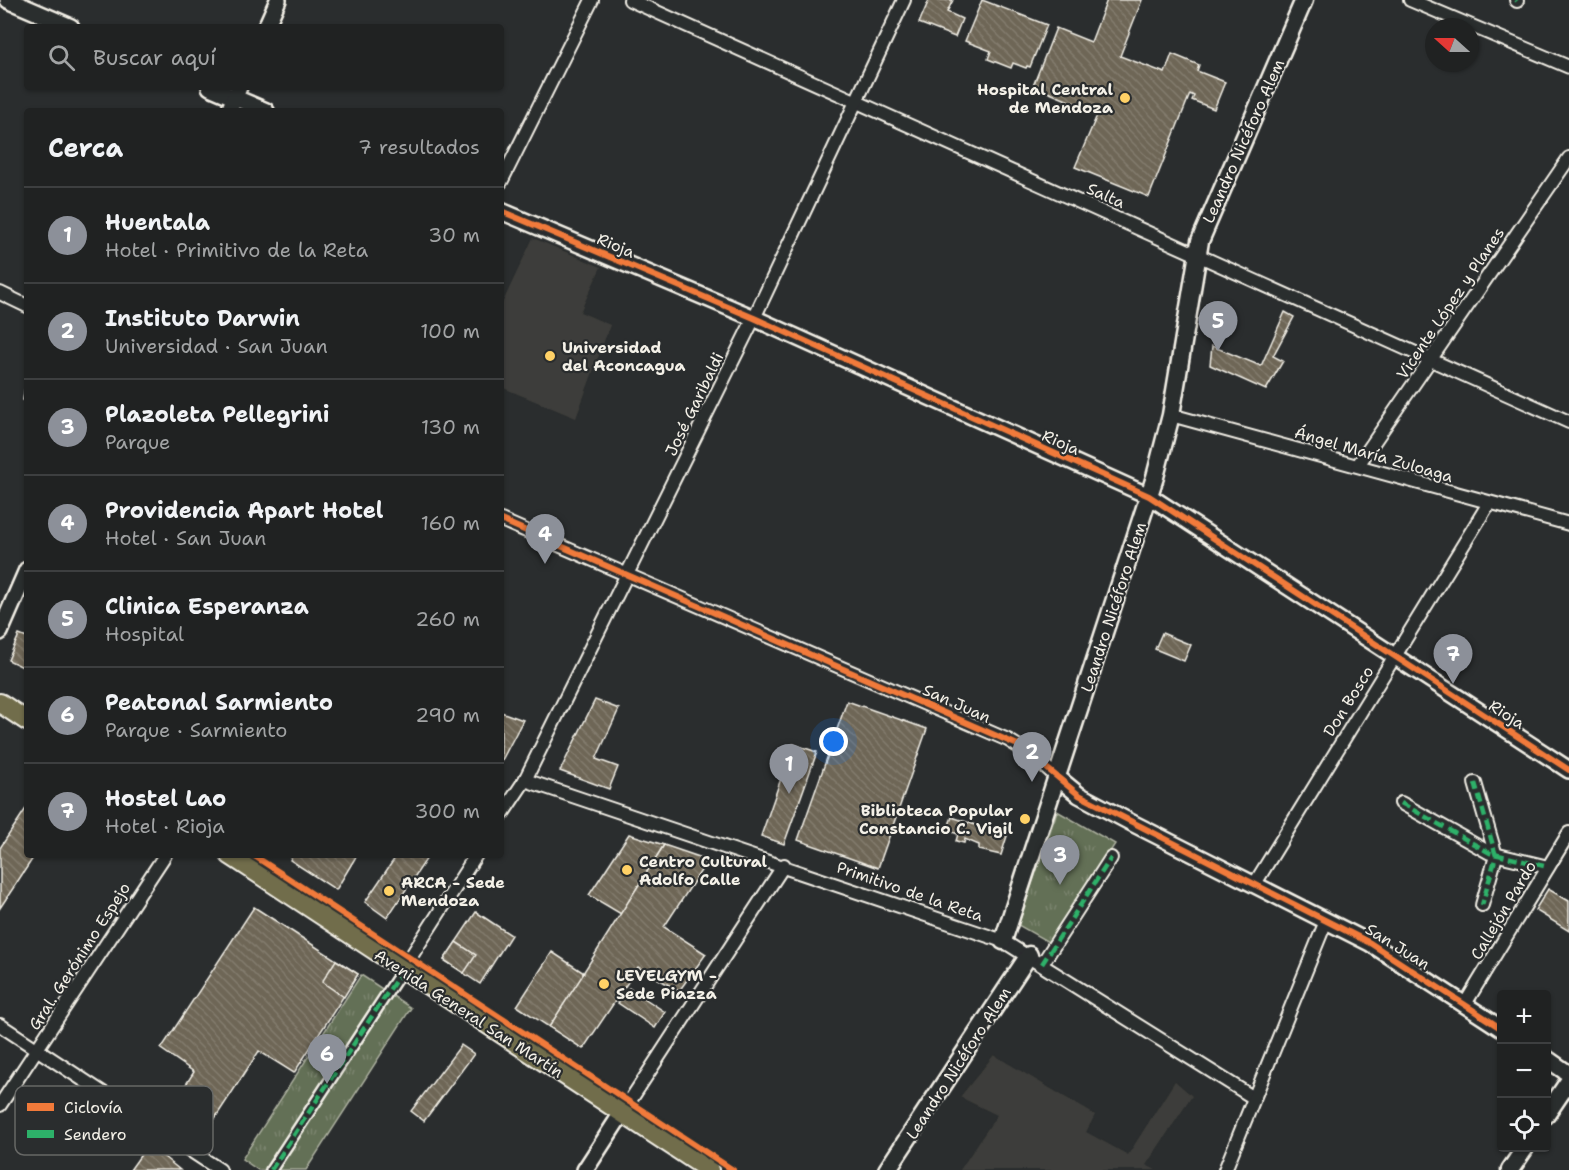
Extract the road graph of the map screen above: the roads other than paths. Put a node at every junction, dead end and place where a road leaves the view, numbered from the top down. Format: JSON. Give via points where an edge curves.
{"nodes":[{"id":1,"x":8,"y":0,"type":"edge"},
{"id":2,"x":278,"y":0,"type":"edge"},
{"id":3,"x":592,"y":0,"type":"edge"},
{"id":4,"x":630,"y":0,"type":"edge"},
{"id":5,"x":904,"y":0,"type":"edge"},
{"id":6,"x":1305,"y":0,"type":"edge"},
{"id":7,"x":1410,"y":0,"type":"edge"},
{"id":8,"x":64,"y":24,"type":"edge"},
{"id":9,"x":267,"y":24,"type":"edge"},
{"id":10,"x":1569,"y":67,"type":"edge"},
{"id":11,"x":217,"y":90,"type":"edge"},
{"id":12,"x":234,"y":98,"type":"edge"},
{"id":13,"x":855,"y":103,"type":"junction"},
{"id":14,"x":259,"y":108,"type":"edge"},
{"id":15,"x":1569,"y":159,"type":"edge"},
{"id":16,"x":504,"y":176,"type":"edge"},
{"id":17,"x":504,"y":213,"type":"edge"},
{"id":18,"x":1197,"y":253,"type":"junction"},
{"id":19,"x":0,"y":293,"type":"edge"},
{"id":20,"x":24,"y":305,"type":"edge"},
{"id":21,"x":754,"y":318,"type":"junction"},
{"id":22,"x":1431,"y":359,"type":"junction"},
{"id":23,"x":1171,"y":415,"type":"junction"},
{"id":24,"x":1569,"y":422,"type":"edge"},
{"id":25,"x":1358,"y":465,"type":"junction"},
{"id":26,"x":1149,"y":496,"type":"junction"},
{"id":27,"x":1489,"y":503,"type":"junction"},
{"id":28,"x":504,"y":521,"type":"edge"},
{"id":29,"x":1569,"y":524,"type":"edge"},
{"id":30,"x":627,"y":574,"type":"junction"},
{"id":31,"x":24,"y":577,"type":"edge"},
{"id":32,"x":0,"y":632,"type":"edge"},
{"id":33,"x":1395,"y":656,"type":"junction"},
{"id":34,"x":0,"y":703,"type":"edge"},
{"id":35,"x":24,"y":719,"type":"edge"},
{"id":36,"x":1569,"y":770,"type":"edge"},
{"id":37,"x":1057,"y":777,"type":"junction"},
{"id":38,"x":525,"y":780,"type":"junction"},
{"id":39,"x":1475,"y":783,"type":"dead end"},
{"id":40,"x":1401,"y":803,"type":"dead end"},
{"id":41,"x":504,"y":812,"type":"edge"},
{"id":42,"x":1569,"y":833,"type":"edge"},
{"id":43,"x":1496,"y":855,"type":"junction"},
{"id":44,"x":163,"y":858,"type":"edge"},
{"id":45,"x":235,"y":858,"type":"edge"},
{"id":46,"x":474,"y":858,"type":"edge"},
{"id":47,"x":1111,"y":858,"type":"dead end"},
{"id":48,"x":784,"y":865,"type":"junction"},
{"id":49,"x":1548,"y":867,"type":"junction"},
{"id":50,"x":1254,"y":885,"type":"junction"},
{"id":51,"x":1482,"y":905,"type":"dead end"},
{"id":52,"x":1326,"y":921,"type":"junction"},
{"id":53,"x":1003,"y":941,"type":"junction"},
{"id":54,"x":1036,"y":960,"type":"junction"},
{"id":55,"x":403,"y":969,"type":"junction"},
{"id":56,"x":1464,"y":1004,"type":"junction"},
{"id":57,"x":0,"y":1025,"type":"edge"},
{"id":58,"x":1497,"y":1026,"type":"edge"},
{"id":59,"x":37,"y":1049,"type":"junction"},
{"id":60,"x":1551,"y":1061,"type":"edge"},
{"id":61,"x":1569,"y":1074,"type":"edge"},
{"id":62,"x":1569,"y":1081,"type":"edge"},
{"id":63,"x":93,"y":1086,"type":"edge"},
{"id":64,"x":1254,"y":1098,"type":"junction"},
{"id":65,"x":0,"y":1105,"type":"edge"},
{"id":66,"x":1551,"y":1108,"type":"edge"},
{"id":67,"x":622,"y":1113,"type":"junction"},
{"id":68,"x":1522,"y":1152,"type":"edge"},
{"id":69,"x":197,"y":1155,"type":"edge"},
{"id":70,"x":220,"y":1170,"type":"edge"},
{"id":71,"x":270,"y":1170,"type":"edge"},
{"id":72,"x":585,"y":1170,"type":"edge"},
{"id":73,"x":709,"y":1170,"type":"edge"},
{"id":74,"x":887,"y":1170,"type":"edge"},
{"id":75,"x":1225,"y":1170,"type":"edge"},
{"id":76,"x":1510,"y":1170,"type":"edge"}],
"edges":[{"from":1,"to":8,"type":"street"},
{"from":2,"to":9,"type":"street"},
{"from":3,"to":16,"type":"street"},
{"from":4,"to":13,"type":"street","name":"Salta"},
{"from":5,"to":13,"type":"street","name":"José Garibaldi"},
{"from":6,"to":18,"type":"main road","name":"Leandro Nicéforo Alem"},
{"from":7,"to":10,"type":"street"},
{"from":11,"to":12,"type":"street"},
{"from":12,"to":14,"type":"street"},
{"from":13,"to":18,"type":"street","name":"Salta"},
{"from":13,"to":21,"type":"street","name":"José Garibaldi"},
{"from":15,"to":22,"type":"street","name":"Vicente López y Planes"},
{"from":17,"to":21,"type":"street","name":"Rioja"},
{"from":18,"to":22,"type":"street","name":"Salta"},
{"from":18,"to":23,"type":"main road","name":"Leandro Nicéforo Alem"},
{"from":19,"to":20,"type":"street"},
{"from":21,"to":26,"type":"street","name":"Rioja"},
{"from":21,"to":30,"type":"street","name":"José Garibaldi"},
{"from":22,"to":24,"type":"street","name":"Salta"},
{"from":22,"to":25,"type":"street","name":"Vicente López y Planes"},
{"from":23,"to":25,"type":"street","name":"Ángel María Zuloaga"},
{"from":23,"to":26,"type":"main road","name":"Leandro Nicéforo Alem"},
{"from":25,"to":27,"type":"street","name":"Ángel María Zuloaga"},
{"from":26,"to":33,"type":"street","name":"Rioja"},
{"from":26,"to":37,"type":"main road","name":"Leandro Nicéforo Alem"},
{"from":27,"to":29,"type":"street","name":"Ángel María Zuloaga"},
{"from":27,"to":33,"type":"street","name":"Don Bosco"},
{"from":28,"to":30,"type":"street","name":"San Juan"},
{"from":30,"to":37,"type":"street","name":"San Juan","via":[[1008,740]]},
{"from":30,"to":38,"type":"street","name":"José Garibaldi"},
{"from":31,"to":32,"type":"street"},
{"from":33,"to":36,"type":"street","name":"Rioja"},
{"from":33,"to":50,"type":"street","name":"Don Bosco"},
{"from":34,"to":35,"type":"main road"},
{"from":37,"to":50,"type":"street","name":"San Juan","via":[[1079,795]]},
{"from":37,"to":53,"type":"main road","name":"Leandro Nicéforo Alem"},
{"from":38,"to":41,"type":"street","name":"José Garibaldi"},
{"from":38,"to":48,"type":"street","name":"Primitivo de la Reta"},
{"from":39,"to":43,"type":"street"},
{"from":40,"to":43,"type":"street"},
{"from":42,"to":49,"type":"street","name":"Callejón Pardo"},
{"from":43,"to":49,"type":"street"},
{"from":43,"to":51,"type":"street"},
{"from":44,"to":59,"type":"street","name":"Gral. Gerónimo Espejo"},
{"from":45,"to":55,"type":"main road","name":"Avenida General San Martín"},
{"from":46,"to":55,"type":"street"},
{"from":47,"to":54,"type":"street"},
{"from":48,"to":53,"type":"street","name":"Primitivo de la Reta"},
{"from":48,"to":67,"type":"street"},
{"from":49,"to":56,"type":"street","name":"Callejón Pardo"},
{"from":50,"to":52,"type":"street","name":"San Juan"},
{"from":52,"to":56,"type":"street","name":"San Juan","via":[[1370,943]]},
{"from":52,"to":64,"type":"street"},
{"from":53,"to":54,"type":"street","name":"Primitivo de la Reta"},
{"from":54,"to":64,"type":"street","name":"Primitivo de la Reta"},
{"from":54,"to":74,"type":"main road","name":"Leandro Nicéforo Alem"},
{"from":55,"to":67,"type":"main road","name":"Avenida General San Martín"},
{"from":55,"to":71,"type":"street"},
{"from":56,"to":58,"type":"street","name":"San Juan"},
{"from":57,"to":59,"type":"street"},
{"from":59,"to":63,"type":"street"},
{"from":59,"to":65,"type":"street","name":"Gral. Gerónimo Espejo"},
{"from":60,"to":61,"type":"street"},
{"from":62,"to":66,"type":"main road"},
{"from":64,"to":75,"type":"street"},
{"from":67,"to":72,"type":"street"},
{"from":67,"to":73,"type":"main road","name":"Avenida General San Martín"},
{"from":68,"to":76,"type":"main road"},
{"from":69,"to":70,"type":"street"}]}
